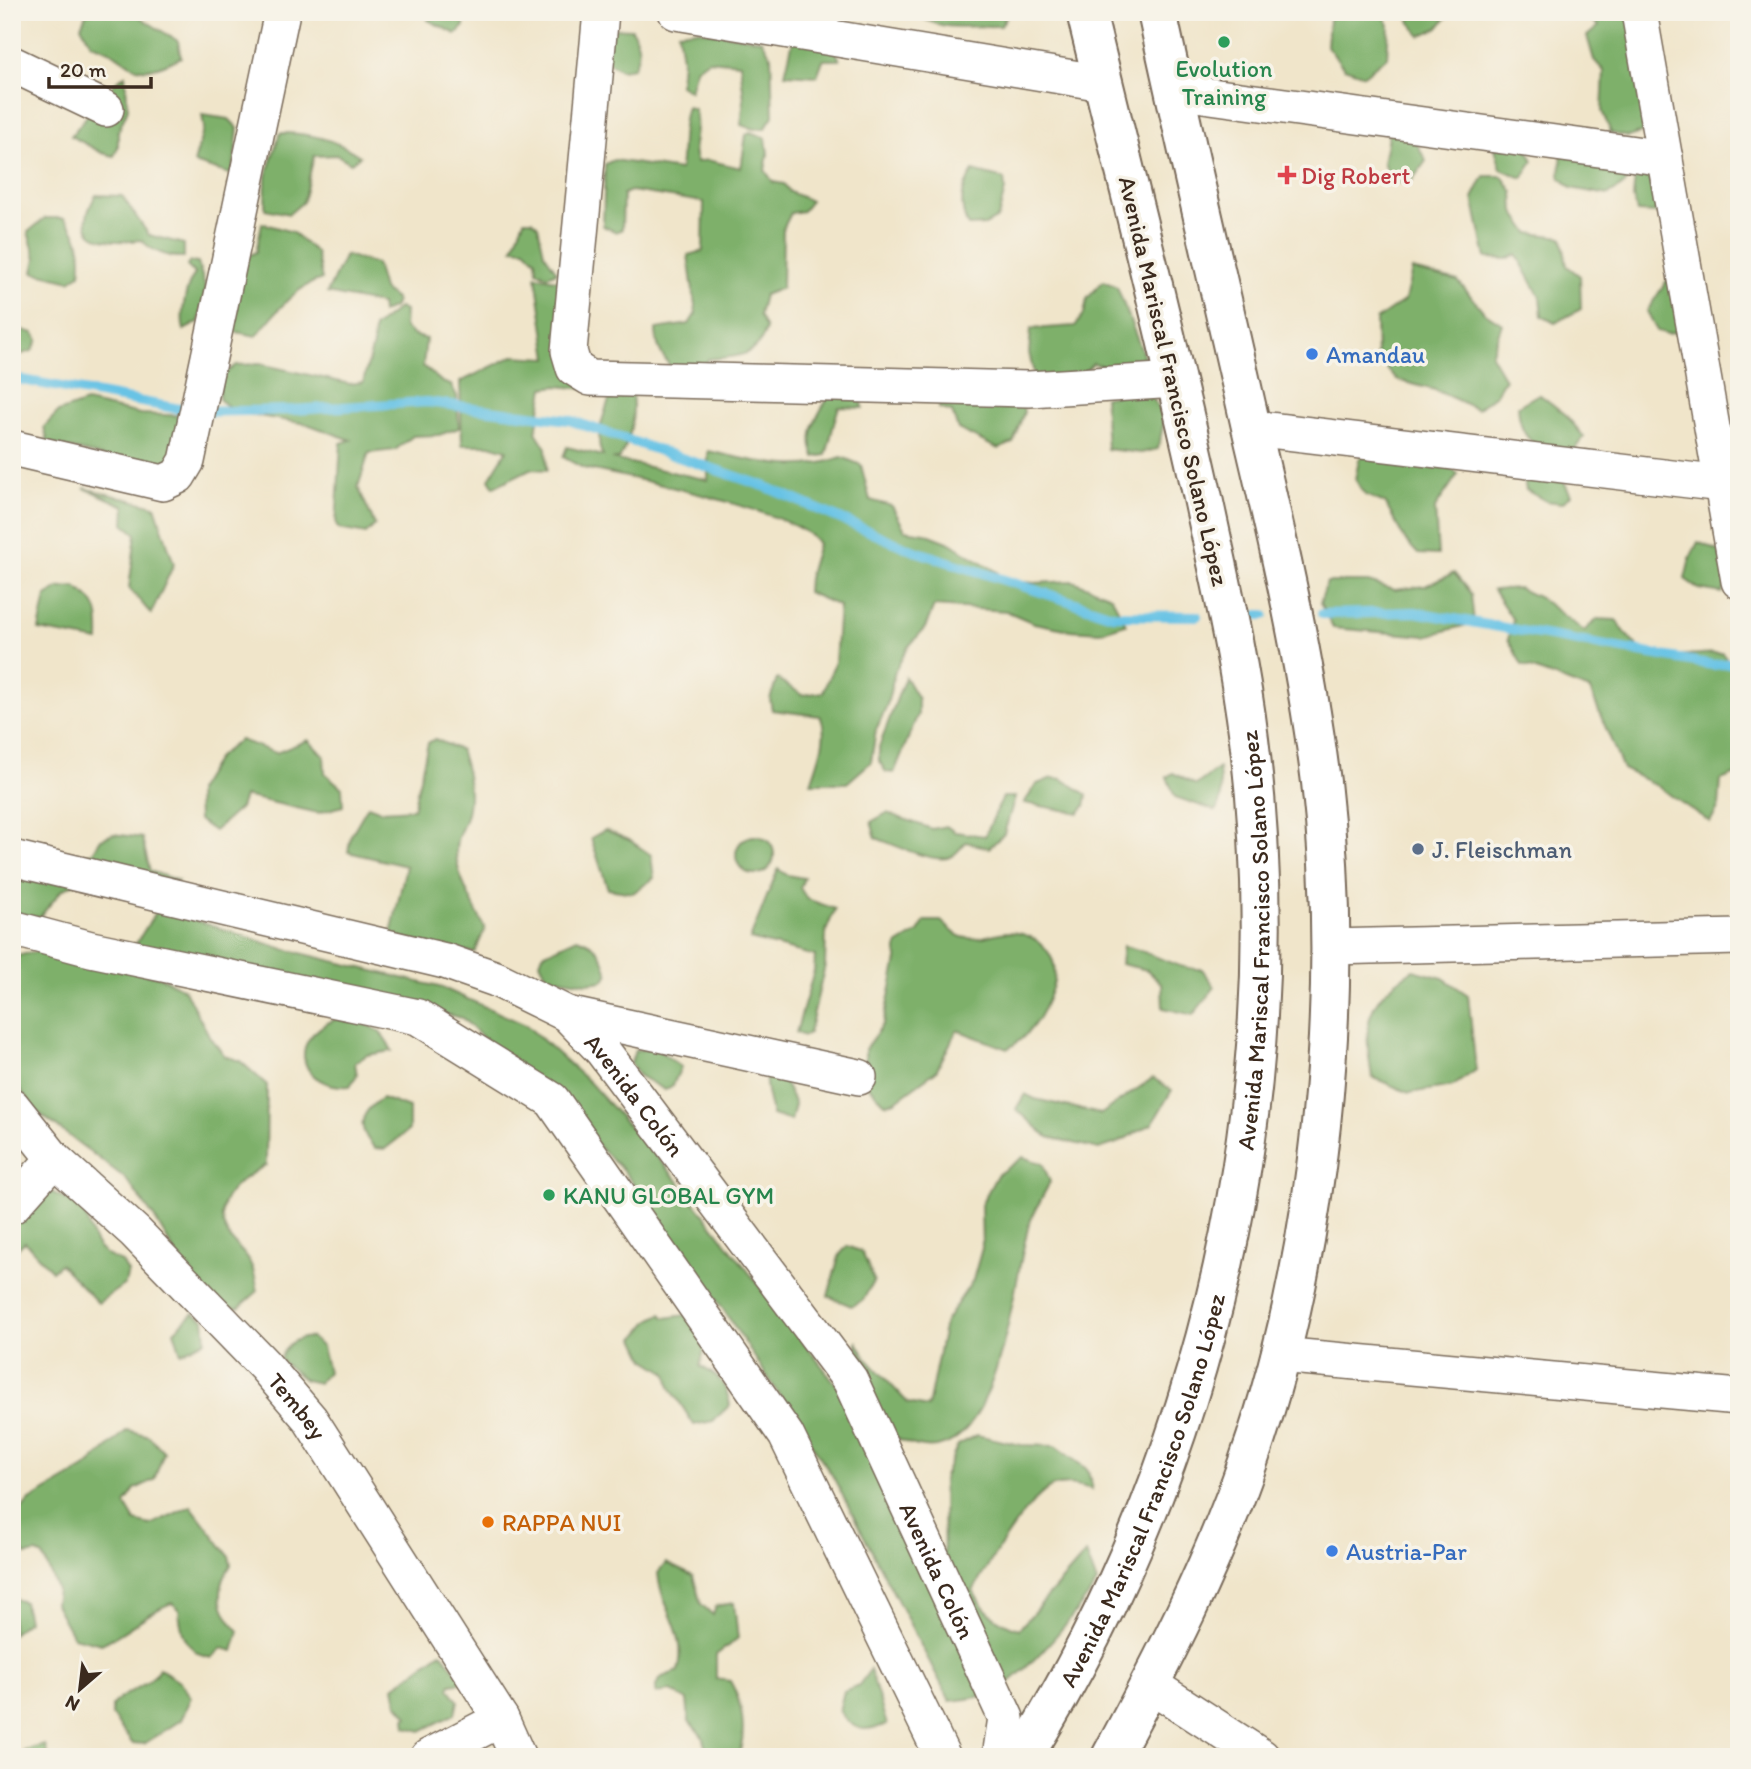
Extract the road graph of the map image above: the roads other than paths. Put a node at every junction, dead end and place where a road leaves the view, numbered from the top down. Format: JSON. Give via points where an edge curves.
{"nodes":[{"id":1,"x":282,"y":12,"type":"edge"},
{"id":2,"x":601,"y":12,"type":"edge"},
{"id":3,"x":676,"y":12,"type":"edge"},
{"id":4,"x":1086,"y":12,"type":"edge"},
{"id":5,"x":1157,"y":12,"type":"edge"},
{"id":6,"x":1639,"y":12,"type":"edge"},
{"id":7,"x":12,"y":64,"type":"edge"},
{"id":8,"x":1103,"y":83,"type":"junction"},
{"id":9,"x":1174,"y":91,"type":"junction"},
{"id":10,"x":106,"y":109,"type":"dead end"},
{"id":11,"x":1665,"y":158,"type":"junction"},
{"id":12,"x":1177,"y":380,"type":"junction"},
{"id":13,"x":1252,"y":428,"type":"junction"},
{"id":14,"x":12,"y":448,"type":"edge"},
{"id":15,"x":1731,"y":486,"type":"edge"},
{"id":16,"x":1739,"y":582,"type":"edge"},
{"id":17,"x":14,"y":866,"type":"edge"},
{"id":18,"x":12,"y":928,"type":"edge"},
{"id":19,"x":1739,"y":937,"type":"edge"},
{"id":20,"x":1331,"y":947,"type":"junction"},
{"id":21,"x":566,"y":1014,"type":"junction"},
{"id":22,"x":859,"y":1077,"type":"dead end"},
{"id":23,"x":12,"y":1106,"type":"edge"},
{"id":24,"x":54,"y":1159,"type":"junction"},
{"id":25,"x":12,"y":1206,"type":"edge"},
{"id":26,"x":1279,"y":1355,"type":"junction"},
{"id":27,"x":1739,"y":1397,"type":"edge"},
{"id":28,"x":1151,"y":1685,"type":"junction"},
{"id":29,"x":501,"y":1719,"type":"junction"},
{"id":30,"x":428,"y":1757,"type":"edge"},
{"id":31,"x":518,"y":1757,"type":"edge"},
{"id":32,"x":943,"y":1757,"type":"edge"},
{"id":33,"x":1000,"y":1757,"type":"edge"},
{"id":34,"x":1023,"y":1757,"type":"edge"},
{"id":35,"x":1111,"y":1757,"type":"edge"},
{"id":36,"x":1262,"y":1757,"type":"edge"}],
"edges":[{"from":1,"to":14,"type":"street","via":[[187,461],[178,476],[163,483]]},
{"from":2,"to":12,"type":"street","via":[[569,351],[574,368],[590,378],[1016,388]]},
{"from":3,"to":8,"type":"street"},
{"from":4,"to":8,"type":"main road","name":"Avenida Mariscal Francisco Solano López"},
{"from":5,"to":9,"type":"main road"},
{"from":6,"to":11,"type":"street"},
{"from":7,"to":10,"type":"street"},
{"from":8,"to":12,"type":"main road","name":"Avenida Mariscal Francisco Solano López"},
{"from":9,"to":11,"type":"street"},
{"from":9,"to":13,"type":"main road"},
{"from":11,"to":15,"type":"street"},
{"from":12,"to":34,"type":"main road","name":"Avenida Mariscal Francisco Solano López","via":[[1227,607],[1249,738],[1259,878],[1252,1087],[1221,1271],[1176,1438],[1129,1562]]},
{"from":13,"to":15,"type":"street"},
{"from":13,"to":20,"type":"main road","via":[[1297,623],[1310,708],[1323,812]]},
{"from":15,"to":16,"type":"street"},
{"from":17,"to":21,"type":"street","name":"Avenida Colón","via":[[445,961],[496,979]]},
{"from":18,"to":32,"type":"street","via":[[91,949],[418,1017],[552,1100],[786,1434]]},
{"from":19,"to":20,"type":"street"},
{"from":20,"to":26,"type":"main road","via":[[1325,1066],[1308,1215]]},
{"from":21,"to":22,"type":"street"},
{"from":21,"to":33,"type":"street","name":"Avenida Colón","via":[[602,1050],[850,1380],[1006,1718]]},
{"from":23,"to":24,"type":"street","name":"Tembey"},
{"from":24,"to":25,"type":"street"},
{"from":24,"to":29,"type":"street","name":"Tembey","via":[[135,1232],[310,1419]]},
{"from":26,"to":27,"type":"street"},
{"from":26,"to":28,"type":"main road","via":[[1250,1459],[1222,1532]]},
{"from":28,"to":35,"type":"main road"},
{"from":28,"to":36,"type":"street"},
{"from":29,"to":30,"type":"street"},
{"from":29,"to":31,"type":"street","name":"Tembey"}]}
